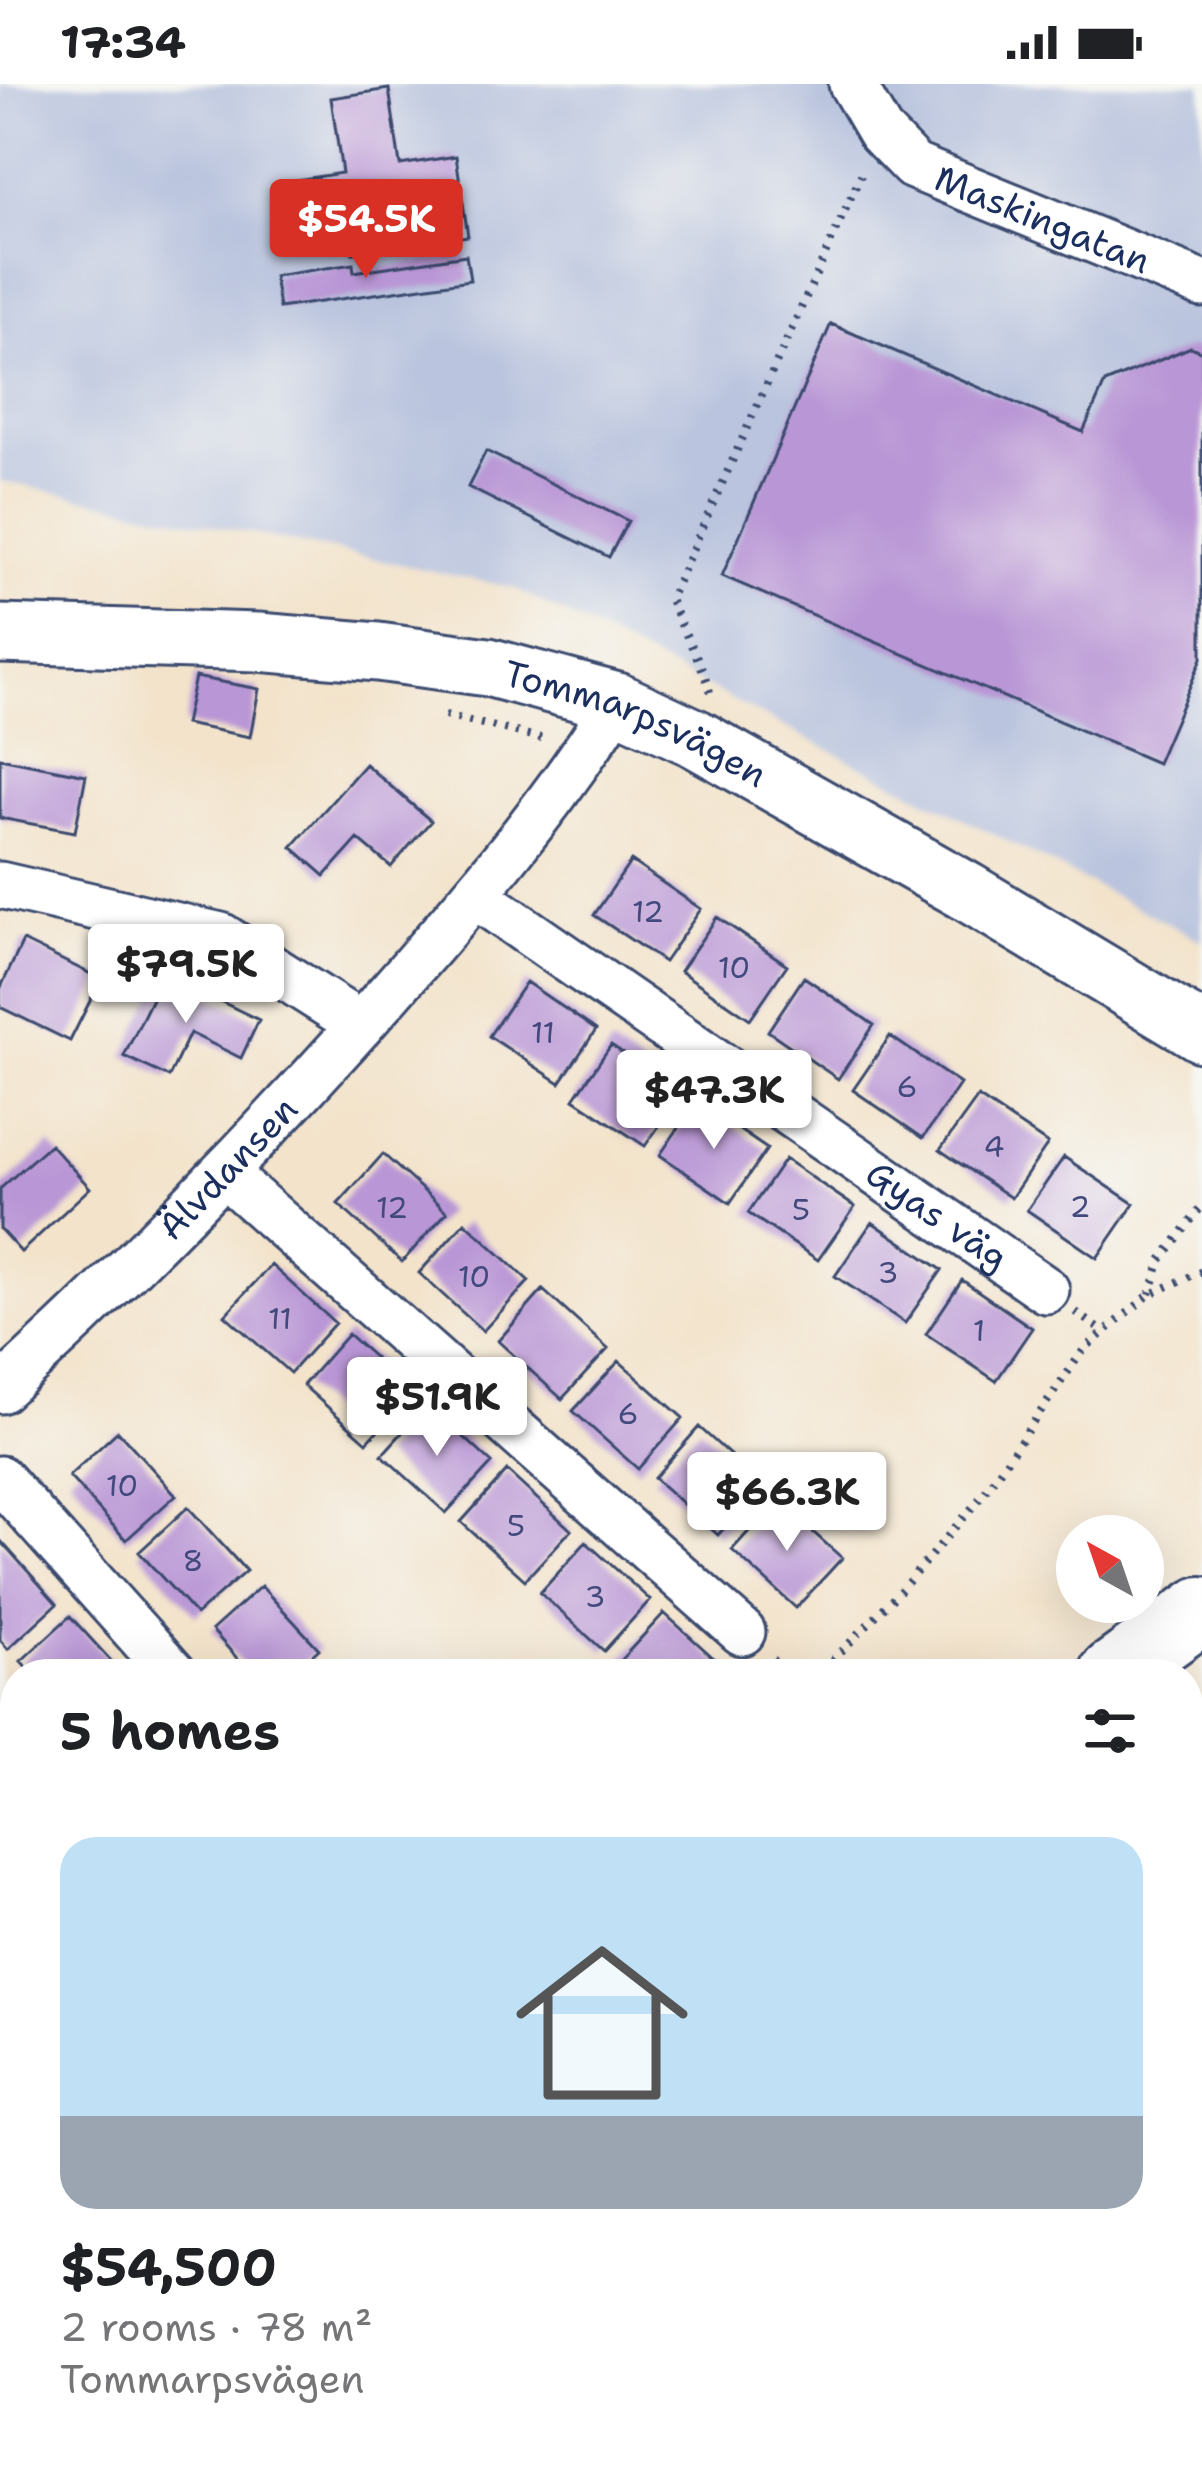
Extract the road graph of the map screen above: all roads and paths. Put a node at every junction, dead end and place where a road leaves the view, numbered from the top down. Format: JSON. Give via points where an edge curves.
{"nodes":[{"id":1,"x":852,"y":84,"type":"edge"},
{"id":2,"x":880,"y":132,"type":"junction"},
{"id":3,"x":1202,"y":284,"type":"edge"},
{"id":4,"x":0,"y":634,"type":"edge"},
{"id":5,"x":617,"y":702,"type":"junction"},
{"id":6,"x":428,"y":711,"type":"dead end"},
{"id":7,"x":695,"y":738,"type":"junction"},
{"id":8,"x":588,"y":750,"type":"junction"},
{"id":9,"x":0,"y":885,"type":"edge"},
{"id":10,"x":476,"y":896,"type":"junction"},
{"id":11,"x":361,"y":1025,"type":"junction"},
{"id":12,"x":1202,"y":1034,"type":"edge"},
{"id":13,"x":225,"y":1174,"type":"junction"},
{"id":14,"x":1202,"y":1206,"type":"edge"},
{"id":15,"x":1202,"y":1271,"type":"edge"},
{"id":16,"x":1046,"y":1290,"type":"dead end"},
{"id":17,"x":1149,"y":1295,"type":"junction"},
{"id":18,"x":0,"y":1390,"type":"edge"},
{"id":19,"x":0,"y":1480,"type":"edge"},
{"id":20,"x":1197,"y":1624,"type":"edge"},
{"id":21,"x":742,"y":1632,"type":"dead end"},
{"id":22,"x":161,"y":1659,"type":"edge"},
{"id":23,"x":834,"y":1659,"type":"edge"},
{"id":24,"x":1138,"y":1659,"type":"edge"}],
"edges":[{"from":1,"to":2,"type":"street","name":"Maskingatan"},
{"from":2,"to":3,"type":"street","name":"Maskingatan","via":[[913,166]]},
{"from":2,"to":7,"type":"path","via":[[670,599],[710,695]]},
{"from":4,"to":5,"type":"street","name":"Tommarpsvägen","via":[[378,652],[488,667]]},
{"from":5,"to":7,"type":"street","name":"Tommarpsvägen"},
{"from":5,"to":8,"type":"street","name":"Älvdansen"},
{"from":6,"to":8,"type":"path"},
{"from":7,"to":12,"type":"street","name":"Tommarpsvägen"},
{"from":8,"to":10,"type":"street","name":"Älvdansen"},
{"from":9,"to":11,"type":"street","via":[[221,936]]},
{"from":10,"to":11,"type":"street","name":"Älvdansen"},
{"from":10,"to":16,"type":"street","name":"Gyas väg"},
{"from":11,"to":13,"type":"street","name":"Älvdansen"},
{"from":13,"to":18,"type":"street","name":"Älvdansen"},
{"from":13,"to":21,"type":"street"},
{"from":14,"to":17,"type":"path","via":[[1161,1260]]},
{"from":15,"to":17,"type":"path"},
{"from":17,"to":23,"type":"path","via":[[1084,1349],[982,1496]]},
{"from":19,"to":22,"type":"street"},
{"from":20,"to":24,"type":"main road"}]}
